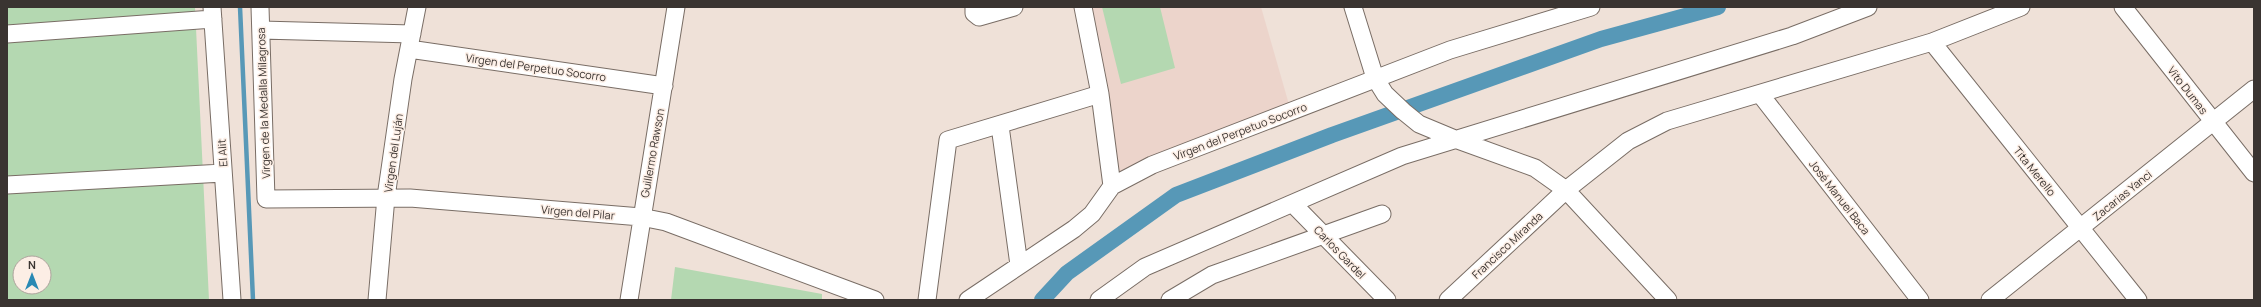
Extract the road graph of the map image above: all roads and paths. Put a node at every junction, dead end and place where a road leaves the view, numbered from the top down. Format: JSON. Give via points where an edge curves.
{"nodes":[{"id":1,"x":260,"y":7,"type":"edge"},
{"id":2,"x":417,"y":7,"type":"edge"},
{"id":3,"x":676,"y":7,"type":"edge"},
{"id":4,"x":1014,"y":7,"type":"edge"},
{"id":5,"x":1083,"y":7,"type":"edge"},
{"id":6,"x":1353,"y":7,"type":"edge"},
{"id":7,"x":1591,"y":7,"type":"edge"},
{"id":8,"x":1868,"y":7,"type":"edge"},
{"id":9,"x":2021,"y":7,"type":"edge"},
{"id":10,"x":2122,"y":7,"type":"edge"},
{"id":11,"x":977,"y":12,"type":"edge"},
{"id":12,"x":212,"y":13,"type":"edge"},
{"id":13,"x":261,"y":30,"type":"junction"},
{"id":14,"x":7,"y":34,"type":"edge"},
{"id":15,"x":411,"y":41,"type":"junction"},
{"id":16,"x":1932,"y":42,"type":"junction"},
{"id":17,"x":1374,"y":78,"type":"junction"},
{"id":18,"x":664,"y":86,"type":"junction"},
{"id":19,"x":2254,"y":89,"type":"edge"},
{"id":20,"x":1100,"y":94,"type":"junction"},
{"id":21,"x":1760,"y":94,"type":"junction"},
{"id":22,"x":2213,"y":122,"type":"junction"},
{"id":23,"x":1000,"y":126,"type":"junction"},
{"id":24,"x":1455,"y":139,"type":"junction"},
{"id":25,"x":223,"y":173,"type":"junction"},
{"id":26,"x":2254,"y":173,"type":"edge"},
{"id":27,"x":7,"y":185,"type":"edge"},
{"id":28,"x":1112,"y":186,"type":"junction"},
{"id":29,"x":1566,"y":190,"type":"junction"},
{"id":30,"x":386,"y":197,"type":"junction"},
{"id":31,"x":266,"y":199,"type":"joint"},
{"id":32,"x":1293,"y":204,"type":"junction"},
{"id":33,"x":1382,"y":214,"type":"dead end"},
{"id":34,"x":641,"y":218,"type":"junction"},
{"id":35,"x":2080,"y":228,"type":"junction"},
{"id":36,"x":1323,"y":234,"type":"junction"},
{"id":37,"x":1019,"y":265,"type":"junction"},
{"id":38,"x":232,"y":300,"type":"edge"},
{"id":39,"x":377,"y":300,"type":"edge"},
{"id":40,"x":629,"y":300,"type":"edge"},
{"id":41,"x":875,"y":300,"type":"edge"},
{"id":42,"x":926,"y":300,"type":"edge"},
{"id":43,"x":968,"y":300,"type":"edge"},
{"id":44,"x":1098,"y":300,"type":"edge"},
{"id":45,"x":1170,"y":300,"type":"edge"},
{"id":46,"x":1387,"y":300,"type":"edge"},
{"id":47,"x":1448,"y":300,"type":"edge"},
{"id":48,"x":1668,"y":300,"type":"edge"},
{"id":49,"x":1920,"y":300,"type":"edge"},
{"id":50,"x":1990,"y":300,"type":"edge"},
{"id":51,"x":2138,"y":300,"type":"edge"}],
"edges":[{"from":1,"to":13,"type":"street","name":"Virgen de la Medalla Milagrosa"},
{"from":2,"to":15,"type":"street","name":"Virgen del Luján"},
{"from":3,"to":18,"type":"street","name":"Guillermo Rawson"},
{"from":4,"to":11,"type":"street"},
{"from":5,"to":20,"type":"street"},
{"from":6,"to":17,"type":"street"},
{"from":7,"to":17,"type":"street","name":"Virgen del Perpetuo Socorro","via":[[1450,50]]},
{"from":8,"to":24,"type":"street","via":[[1792,36]]},
{"from":9,"to":16,"type":"street","name":"Francisco Miranda"},
{"from":10,"to":22,"type":"street","name":"Vito Dumas"},
{"from":12,"to":14,"type":"street"},
{"from":12,"to":25,"type":"street","name":"El Alit"},
{"from":13,"to":15,"type":"street","name":"Virgen del Perpetuo Socorro"},
{"from":13,"to":31,"type":"street","name":"Virgen de la Medalla Milagrosa"},
{"from":15,"to":18,"type":"street","name":"Virgen del Perpetuo Socorro"},
{"from":15,"to":30,"type":"street","name":"Virgen del Luján"},
{"from":16,"to":21,"type":"street","name":"Francisco Miranda"},
{"from":16,"to":35,"type":"street","name":"Tita Merello"},
{"from":17,"to":24,"type":"street","via":[[1385,94],[1419,124]]},
{"from":17,"to":28,"type":"street","name":"Virgen del Perpetuo Socorro","via":[[1152,165]]},
{"from":18,"to":34,"type":"street","name":"Guillermo Rawson"},
{"from":19,"to":22,"type":"street","name":"Zacarias Yanci"},
{"from":20,"to":23,"type":"street"},
{"from":20,"to":28,"type":"street"},
{"from":21,"to":29,"type":"street","name":"Francisco Miranda","via":[[1660,124],[1628,141]]},
{"from":21,"to":49,"type":"street","name":"José Manuel Baca"},
{"from":22,"to":26,"type":"street","name":"Vito Dumas"},
{"from":22,"to":35,"type":"street","name":"Zacarias Yanci"},
{"from":23,"to":37,"type":"street"},
{"from":23,"to":42,"type":"street","via":[[948,140]]},
{"from":24,"to":29,"type":"street","via":[[1535,168]]},
{"from":24,"to":32,"type":"street","via":[[1402,156]]},
{"from":25,"to":27,"type":"street"},
{"from":25,"to":38,"type":"street","name":"El Alit"},
{"from":28,"to":37,"type":"street","name":"Virgen del Perpetuo Socorro","via":[[1092,214]]},
{"from":29,"to":47,"type":"street","name":"Francisco Miranda"},
{"from":29,"to":48,"type":"street"},
{"from":30,"to":31,"type":"street","name":"Virgen del Pilar"},
{"from":30,"to":34,"type":"street","name":"Virgen del Pilar"},
{"from":30,"to":39,"type":"street","name":"Virgen del Luján"},
{"from":32,"to":36,"type":"street","name":"Carlos Gardel"},
{"from":32,"to":44,"type":"street","via":[[1146,268]]},
{"from":33,"to":36,"type":"street"},
{"from":34,"to":40,"type":"street","name":"Guillermo Rawson"},
{"from":34,"to":41,"type":"street","name":"Virgen del Pilar","via":[[666,222]]},
{"from":35,"to":50,"type":"street","name":"Zacarias Yanci"},
{"from":35,"to":51,"type":"street","name":"Tita Merello"},
{"from":36,"to":45,"type":"street","via":[[1212,276]]},
{"from":36,"to":46,"type":"street","name":"Carlos Gardel"},
{"from":37,"to":43,"type":"street","name":"Virgen del Perpetuo Socorro"}]}
